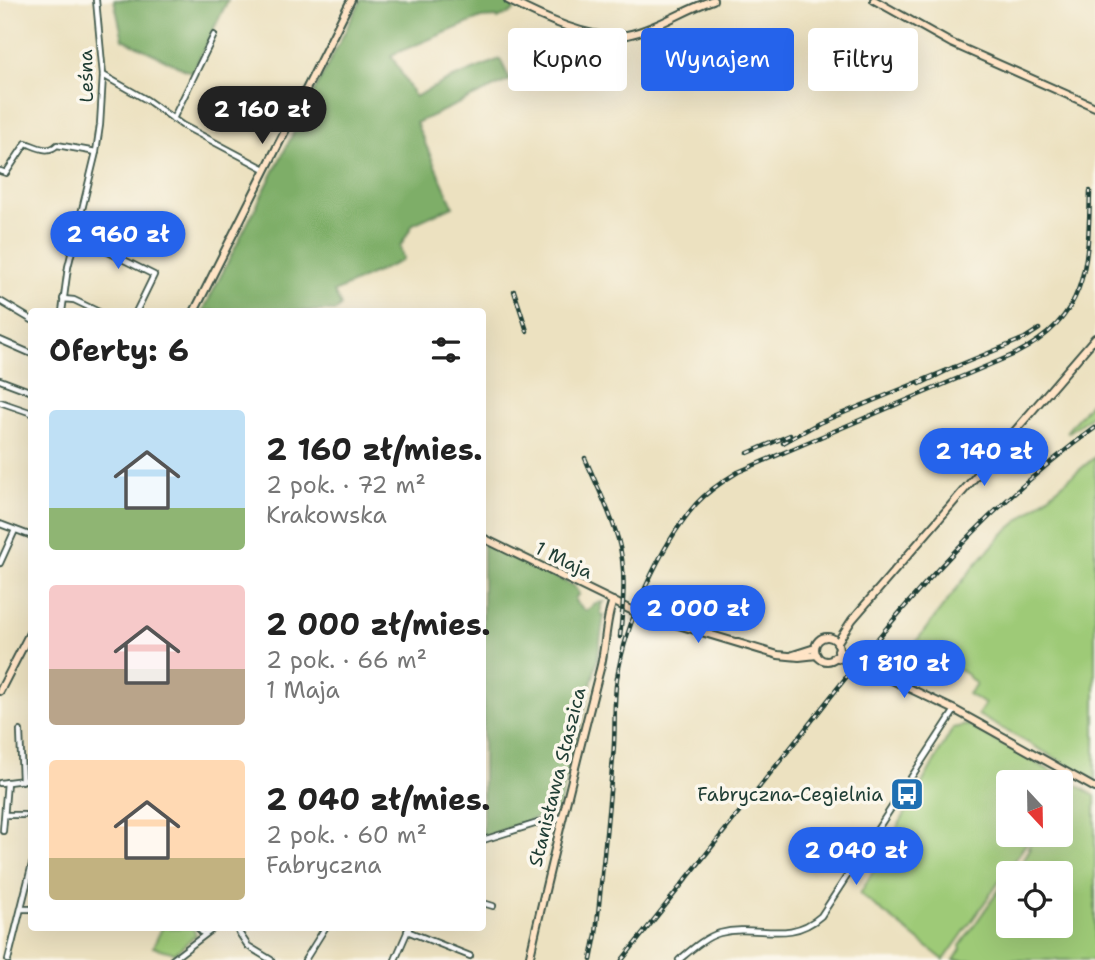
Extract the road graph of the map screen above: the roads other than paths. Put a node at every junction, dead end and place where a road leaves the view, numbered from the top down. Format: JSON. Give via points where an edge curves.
{"nodes":[{"id":1,"x":96,"y":0,"type":"edge"},
{"id":2,"x":351,"y":0,"type":"edge"},
{"id":3,"x":508,"y":0,"type":"edge"},
{"id":4,"x":713,"y":0,"type":"edge"},
{"id":5,"x":874,"y":0,"type":"edge"},
{"id":6,"x":881,"y":0,"type":"edge"},
{"id":7,"x":904,"y":16,"type":"junction"},
{"id":8,"x":214,"y":35,"type":"dead end"},
{"id":9,"x":103,"y":75,"type":"junction"},
{"id":10,"x":1095,"y":107,"type":"edge"},
{"id":11,"x":173,"y":119,"type":"junction"},
{"id":12,"x":96,"y":152,"type":"junction"},
{"id":13,"x":265,"y":169,"type":"junction"},
{"id":14,"x":0,"y":172,"type":"edge"},
{"id":15,"x":74,"y":242,"type":"junction"},
{"id":16,"x":63,"y":299,"type":"junction"},
{"id":17,"x":0,"y":301,"type":"edge"},
{"id":18,"x":62,"y":308,"type":"edge"},
{"id":19,"x":91,"y":308,"type":"edge"},
{"id":20,"x":138,"y":308,"type":"edge"},
{"id":21,"x":196,"y":308,"type":"edge"},
{"id":22,"x":28,"y":318,"type":"edge"},
{"id":23,"x":1095,"y":338,"type":"edge"},
{"id":24,"x":0,"y":340,"type":"edge"},
{"id":25,"x":28,"y":352,"type":"edge"},
{"id":26,"x":0,"y":380,"type":"edge"},
{"id":27,"x":28,"y":390,"type":"edge"},
{"id":28,"x":0,"y":402,"type":"edge"},
{"id":29,"x":28,"y":411,"type":"edge"},
{"id":30,"x":0,"y":524,"type":"edge"},
{"id":31,"x":15,"y":530,"type":"junction"},
{"id":32,"x":28,"y":535,"type":"edge"},
{"id":33,"x":486,"y":539,"type":"edge"},
{"id":34,"x":0,"y":563,"type":"edge"},
{"id":35,"x":613,"y":601,"type":"junction"},
{"id":36,"x":28,"y":637,"type":"edge"},
{"id":37,"x":835,"y":644,"type":"junction"},
{"id":38,"x":816,"y":651,"type":"junction"},
{"id":39,"x":834,"y":657,"type":"junction"},
{"id":40,"x":854,"y":662,"type":"junction"},
{"id":41,"x":0,"y":691,"type":"edge"},
{"id":42,"x":955,"y":710,"type":"junction"},
{"id":43,"x":20,"y":731,"type":"dead end"},
{"id":44,"x":28,"y":780,"type":"edge"},
{"id":45,"x":22,"y":781,"type":"junction"},
{"id":46,"x":7,"y":782,"type":"junction"},
{"id":47,"x":0,"y":783,"type":"edge"},
{"id":48,"x":1095,"y":788,"type":"edge"},
{"id":49,"x":5,"y":815,"type":"junction"},
{"id":50,"x":24,"y":815,"type":"dead end"},
{"id":51,"x":562,"y":818,"type":"junction"},
{"id":52,"x":3,"y":831,"type":"dead end"},
{"id":53,"x":486,"y":839,"type":"edge"},
{"id":54,"x":28,"y":880,"type":"edge"},
{"id":55,"x":486,"y":904,"type":"edge"},
{"id":56,"x":493,"y":906,"type":"dead end"},
{"id":57,"x":21,"y":909,"type":"junction"},
{"id":58,"x":28,"y":909,"type":"edge"},
{"id":59,"x":201,"y":931,"type":"edge"},
{"id":60,"x":210,"y":931,"type":"edge"},
{"id":61,"x":238,"y":931,"type":"edge"},
{"id":62,"x":323,"y":931,"type":"edge"},
{"id":63,"x":407,"y":931,"type":"edge"},
{"id":64,"x":413,"y":931,"type":"edge"},
{"id":65,"x":204,"y":934,"type":"junction"},
{"id":66,"x":470,"y":956,"type":"dead end"},
{"id":67,"x":8,"y":960,"type":"edge"},
{"id":68,"x":172,"y":960,"type":"edge"},
{"id":69,"x":271,"y":960,"type":"edge"},
{"id":70,"x":305,"y":960,"type":"edge"},
{"id":71,"x":396,"y":960,"type":"edge"},
{"id":72,"x":529,"y":960,"type":"edge"},
{"id":73,"x":679,"y":960,"type":"edge"}],
"edges":[{"from":1,"to":9,"type":"street","name":"Leśna"},
{"from":2,"to":13,"type":"street"},
{"from":3,"to":4,"type":"street","via":[[607,37],[640,31]]},
{"from":5,"to":7,"type":"street"},
{"from":6,"to":7,"type":"street"},
{"from":7,"to":10,"type":"street","via":[[950,43]]},
{"from":8,"to":11,"type":"street"},
{"from":9,"to":11,"type":"street"},
{"from":9,"to":12,"type":"street","name":"Leśna"},
{"from":11,"to":13,"type":"street"},
{"from":12,"to":14,"type":"street","via":[[57,145],[45,150],[26,144],[6,173]]},
{"from":12,"to":15,"type":"street","name":"Leśna"},
{"from":13,"to":21,"type":"street"},
{"from":15,"to":16,"type":"street","name":"Leśna"},
{"from":15,"to":20,"type":"street","via":[[100,248],[154,275]]},
{"from":16,"to":18,"type":"street","name":"Leśna"},
{"from":16,"to":19,"type":"street"},
{"from":17,"to":22,"type":"street"},
{"from":23,"to":37,"type":"street"},
{"from":24,"to":25,"type":"street"},
{"from":26,"to":27,"type":"street"},
{"from":28,"to":29,"type":"street"},
{"from":30,"to":31,"type":"street"},
{"from":31,"to":32,"type":"street"},
{"from":31,"to":34,"type":"street"},
{"from":33,"to":35,"type":"street","name":"1 Maja"},
{"from":35,"to":38,"type":"street","name":"1 Maja","via":[[778,655]]},
{"from":35,"to":51,"type":"street","name":"Stanisława Staszica"},
{"from":36,"to":41,"type":"street"},
{"from":37,"to":38,"type":"street","via":[[820,639]]},
{"from":37,"to":39,"type":"street"},
{"from":37,"to":40,"type":"street"},
{"from":38,"to":39,"type":"street","via":[[824,660]]},
{"from":39,"to":40,"type":"street"},
{"from":40,"to":42,"type":"street"},
{"from":42,"to":48,"type":"street"},
{"from":42,"to":73,"type":"street","via":[[821,916],[810,926],[784,933],[720,933]]},
{"from":43,"to":45,"type":"street"},
{"from":44,"to":45,"type":"street"},
{"from":45,"to":46,"type":"street"},
{"from":46,"to":47,"type":"street"},
{"from":46,"to":49,"type":"street"},
{"from":49,"to":50,"type":"street"},
{"from":49,"to":52,"type":"street"},
{"from":51,"to":53,"type":"street"},
{"from":51,"to":72,"type":"street","name":"Stanisława Staszica"},
{"from":54,"to":57,"type":"street"},
{"from":55,"to":56,"type":"street"},
{"from":57,"to":58,"type":"street"},
{"from":57,"to":67,"type":"street"},
{"from":59,"to":65,"type":"street"},
{"from":60,"to":65,"type":"street"},
{"from":61,"to":69,"type":"street","via":[[248,946]]},
{"from":62,"to":70,"type":"street"},
{"from":63,"to":71,"type":"street"},
{"from":64,"to":66,"type":"street"},
{"from":65,"to":68,"type":"street"}]}
